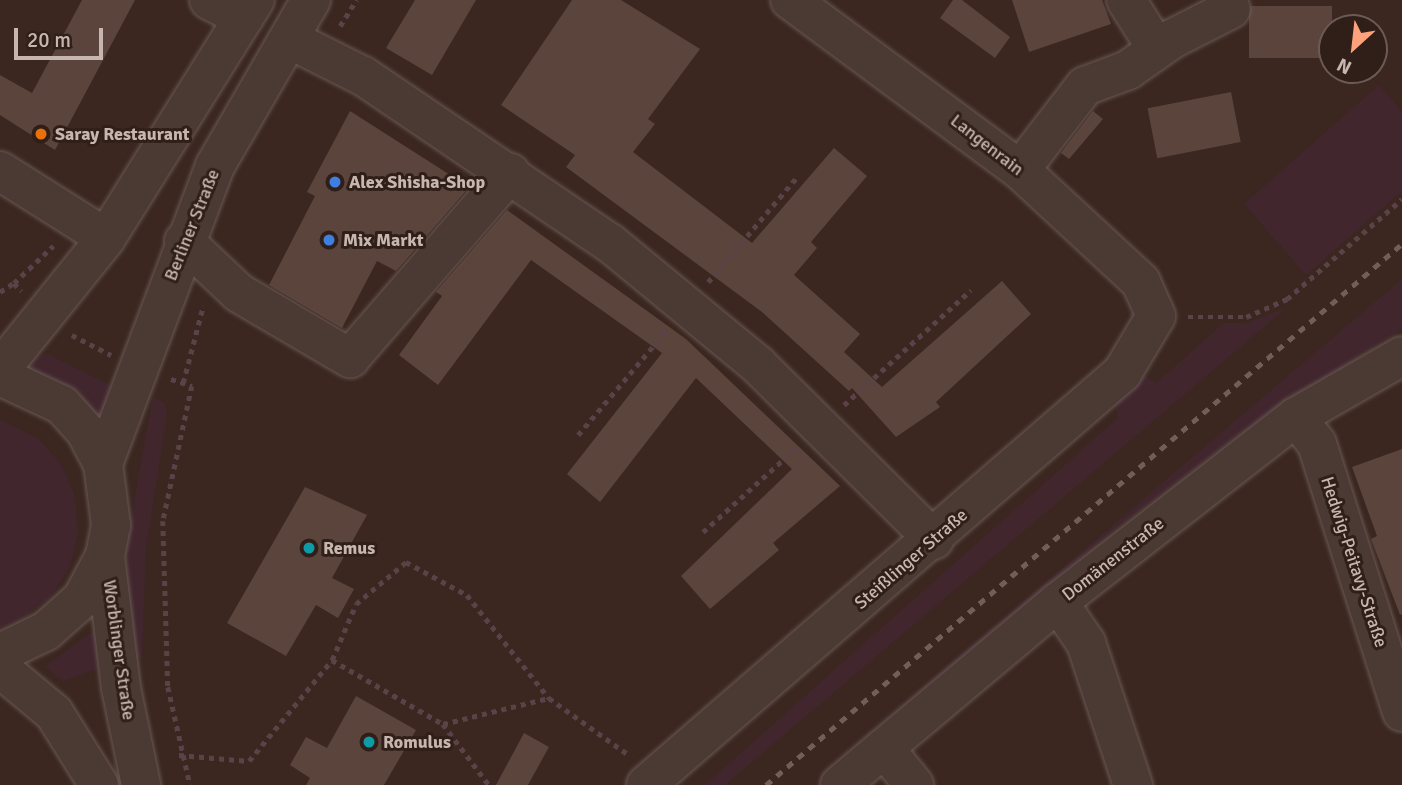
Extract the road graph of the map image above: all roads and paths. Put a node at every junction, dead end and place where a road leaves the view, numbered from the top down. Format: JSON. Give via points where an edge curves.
{"nodes":[{"id":1,"x":209,"y":0,"type":"edge"},
{"id":2,"x":311,"y":0,"type":"edge"},
{"id":3,"x":1126,"y":0,"type":"edge"},
{"id":4,"x":1161,"y":0,"type":"edge"},
{"id":5,"x":809,"y":5,"type":"edge"},
{"id":6,"x":249,"y":9,"type":"edge"},
{"id":7,"x":1231,"y":9,"type":"dead end"},
{"id":8,"x":289,"y":39,"type":"junction"},
{"id":9,"x":1157,"y":49,"type":"junction"},
{"id":10,"x":1085,"y":86,"type":"junction"},
{"id":11,"x":1149,"y":87,"type":"dead end"},
{"id":12,"x":1020,"y":170,"type":"junction"},
{"id":13,"x":0,"y":171,"type":"edge"},
{"id":14,"x":510,"y":173,"type":"junction"},
{"id":15,"x":1402,"y":199,"type":"edge"},
{"id":16,"x":106,"y":238,"type":"junction"},
{"id":17,"x":196,"y":253,"type":"junction"},
{"id":18,"x":1156,"y":316,"type":"junction"},
{"id":19,"x":46,"y":318,"type":"junction"},
{"id":20,"x":1402,"y":356,"type":"edge"},
{"id":21,"x":136,"y":366,"type":"junction"},
{"id":22,"x":0,"y":370,"type":"edge"},
{"id":23,"x":0,"y":376,"type":"edge"},
{"id":24,"x":183,"y":383,"type":"junction"},
{"id":25,"x":1296,"y":417,"type":"junction"},
{"id":26,"x":103,"y":464,"type":"junction"},
{"id":27,"x":933,"y":540,"type":"junction"},
{"id":28,"x":105,"y":556,"type":"junction"},
{"id":29,"x":1058,"y":602,"type":"junction"},
{"id":30,"x":0,"y":653,"type":"edge"},
{"id":31,"x":332,"y":660,"type":"junction"},
{"id":32,"x":0,"y":668,"type":"edge"},
{"id":33,"x":549,"y":698,"type":"junction"},
{"id":34,"x":1402,"y":712,"type":"edge"},
{"id":35,"x":443,"y":724,"type":"junction"},
{"id":36,"x":884,"y":748,"type":"junction"},
{"id":37,"x":179,"y":755,"type":"junction"},
{"id":38,"x":653,"y":781,"type":"edge"},
{"id":39,"x":99,"y":785,"type":"edge"},
{"id":40,"x":141,"y":785,"type":"edge"},
{"id":41,"x":190,"y":785,"type":"edge"},
{"id":42,"x":489,"y":785,"type":"edge"},
{"id":43,"x":841,"y":785,"type":"edge"},
{"id":44,"x":914,"y":785,"type":"edge"},
{"id":45,"x":1133,"y":785,"type":"edge"}],
"edges":[{"from":1,"to":6,"type":"street"},
{"from":2,"to":8,"type":"street","name":"Berliner Straße"},
{"from":3,"to":9,"type":"street"},
{"from":4,"to":9,"type":"street"},
{"from":5,"to":12,"type":"street","name":"Langenrain"},
{"from":6,"to":16,"type":"street"},
{"from":7,"to":9,"type":"street"},
{"from":8,"to":14,"type":"street","via":[[363,76]]},
{"from":8,"to":17,"type":"street","name":"Berliner Straße","via":[[215,166]]},
{"from":9,"to":10,"type":"street","via":[[1128,69]]},
{"from":10,"to":11,"type":"street"},
{"from":10,"to":12,"type":"street"},
{"from":12,"to":18,"type":"street","name":"Langenrain","via":[[1140,282]]},
{"from":13,"to":16,"type":"street"},
{"from":14,"to":17,"type":"street","via":[[350,358],[239,293]]},
{"from":14,"to":27,"type":"street","via":[[610,243],[758,365]]},
{"from":15,"to":18,"type":"path","via":[[1287,299],[1246,317]]},
{"from":16,"to":19,"type":"street"},
{"from":17,"to":21,"type":"street","name":"Berliner Straße"},
{"from":17,"to":24,"type":"path"},
{"from":18,"to":27,"type":"street","name":"Steißlinger Straße","via":[[1122,373]]},
{"from":19,"to":21,"type":"path"},
{"from":19,"to":22,"type":"street"},
{"from":20,"to":25,"type":"street","name":"Domänenstraße"},
{"from":21,"to":24,"type":"path"},
{"from":21,"to":26,"type":"street","name":"Berliner Straße"},
{"from":23,"to":26,"type":"street","via":[[62,405],[86,432]]},
{"from":24,"to":37,"type":"path","via":[[192,386],[163,521],[168,687]]},
{"from":25,"to":29,"type":"street","name":"Domänenstraße"},
{"from":25,"to":34,"type":"street","name":"Hedwig-Peitavy-Straße","via":[[1317,444]]},
{"from":26,"to":28,"type":"street","via":[[111,494]]},
{"from":27,"to":38,"type":"street","name":"Steißlinger Straße"},
{"from":28,"to":30,"type":"street","via":[[82,599],[46,631]]},
{"from":28,"to":40,"type":"street","name":"Worblinger Straße","via":[[121,688]]},
{"from":29,"to":36,"type":"street","name":"Domänenstraße"},
{"from":29,"to":45,"type":"street","via":[[1086,643]]},
{"from":31,"to":33,"type":"path","via":[[356,604],[406,562],[467,595]]},
{"from":31,"to":35,"type":"path"},
{"from":31,"to":37,"type":"path","via":[[249,761]]},
{"from":32,"to":39,"type":"street","via":[[54,713]]},
{"from":33,"to":35,"type":"path"},
{"from":33,"to":38,"type":"path"},
{"from":35,"to":42,"type":"path"},
{"from":36,"to":43,"type":"street","name":"Domänenstraße"},
{"from":36,"to":44,"type":"street"},
{"from":37,"to":41,"type":"path"}]}
